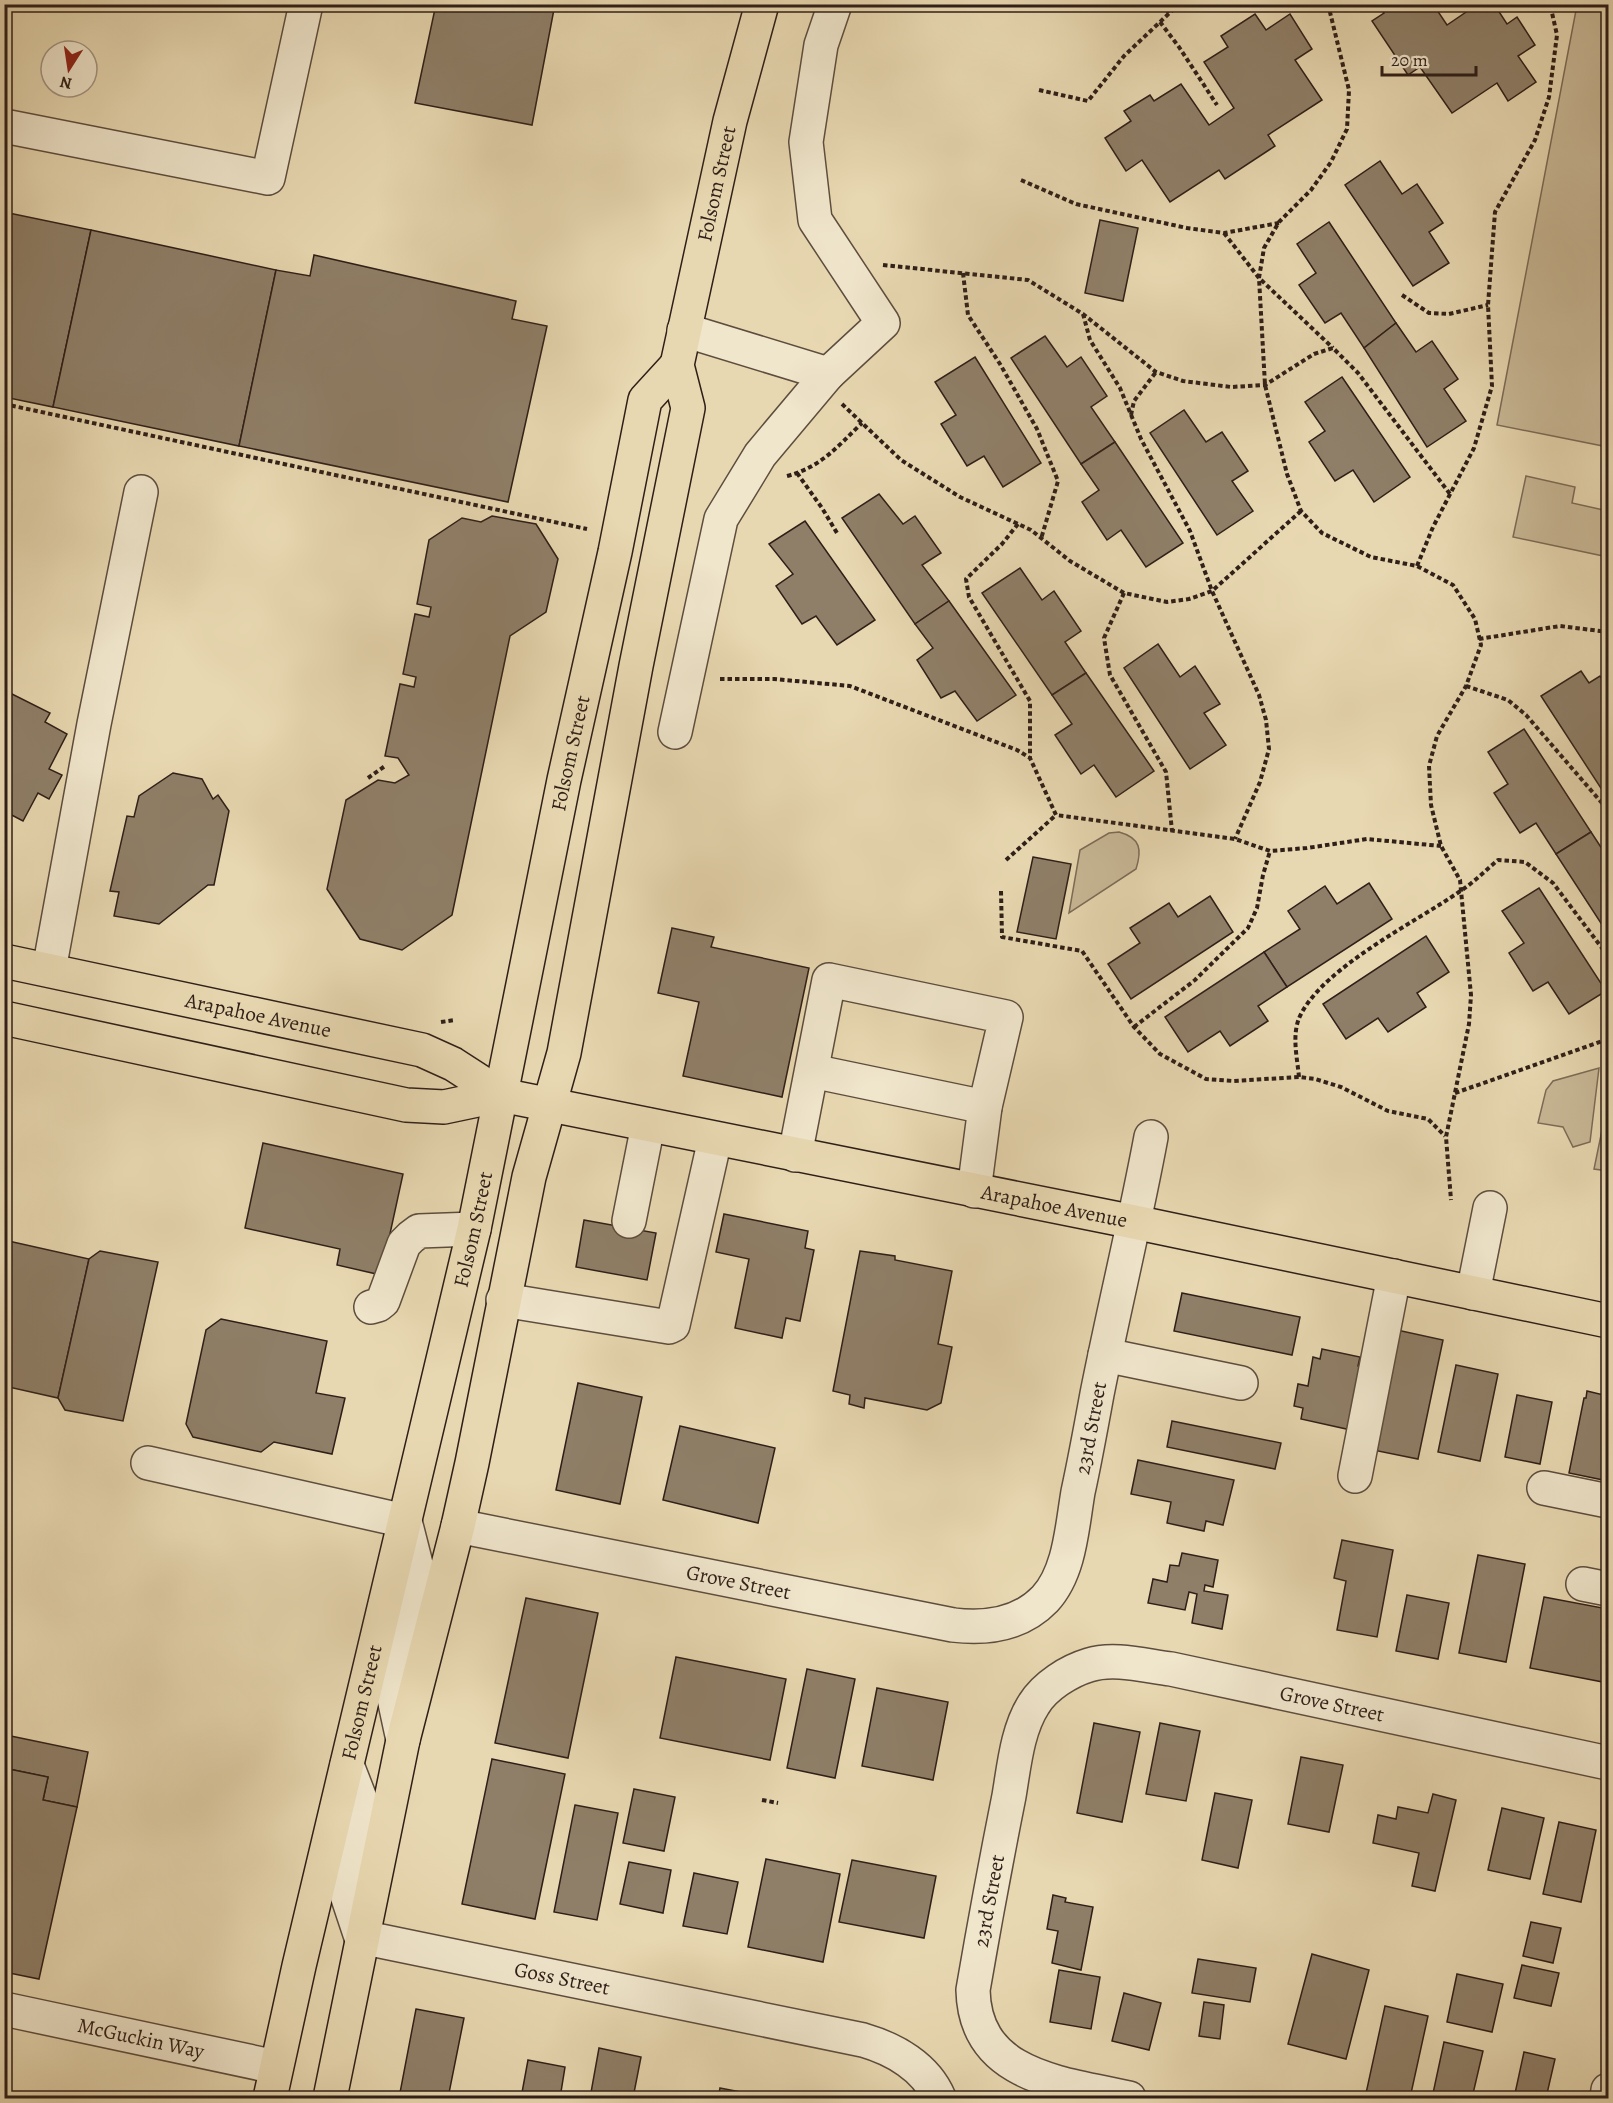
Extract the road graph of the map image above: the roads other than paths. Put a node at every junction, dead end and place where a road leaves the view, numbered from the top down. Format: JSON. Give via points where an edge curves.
{"nodes":[{"id":1,"x":306,"y":4,"type":"edge"},
{"id":2,"x":762,"y":4,"type":"edge"},
{"id":3,"x":836,"y":4,"type":"edge"},
{"id":4,"x":4,"y":126,"type":"edge"},
{"id":5,"x":684,"y":330,"type":"junction"},
{"id":6,"x":677,"y":365,"type":"junction"},
{"id":7,"x":824,"y":378,"type":"junction"},
{"id":8,"x":141,"y":492,"type":"dead end"},
{"id":9,"x":675,"y":732,"type":"dead end"},
{"id":10,"x":4,"y":961,"type":"edge"},
{"id":11,"x":49,"y":970,"type":"junction"},
{"id":12,"x":4,"y":1018,"type":"edge"},
{"id":13,"x":812,"y":1071,"type":"junction"},
{"id":14,"x":501,"y":1095,"type":"junction"},
{"id":15,"x":549,"y":1106,"type":"junction"},
{"id":16,"x":985,"y":1107,"type":"junction"},
{"id":17,"x":648,"y":1125,"type":"junction"},
{"id":18,"x":1151,"y":1137,"type":"dead end"},
{"id":19,"x":715,"y":1139,"type":"junction"},
{"id":20,"x":795,"y":1155,"type":"junction"},
{"id":21,"x":974,"y":1191,"type":"junction"},
{"id":22,"x":1490,"y":1208,"type":"dead end"},
{"id":23,"x":629,"y":1221,"type":"dead end"},
{"id":24,"x":1134,"y":1222,"type":"junction"},
{"id":25,"x":474,"y":1229,"type":"junction"},
{"id":26,"x":1394,"y":1276,"type":"junction"},
{"id":27,"x":1473,"y":1293,"type":"junction"},
{"id":28,"x":503,"y":1300,"type":"junction"},
{"id":29,"x":372,"y":1307,"type":"dead end"},
{"id":30,"x":1608,"y":1321,"type":"edge"},
{"id":31,"x":1105,"y":1355,"type":"junction"},
{"id":32,"x":1241,"y":1383,"type":"dead end"},
{"id":33,"x":148,"y":1463,"type":"dead end"},
{"id":34,"x":1355,"y":1476,"type":"dead end"},
{"id":35,"x":1544,"y":1488,"type":"dead end"},
{"id":36,"x":1608,"y":1502,"type":"edge"},
{"id":37,"x":405,"y":1521,"type":"junction"},
{"id":38,"x":458,"y":1526,"type":"junction"},
{"id":39,"x":1020,"y":1618,"type":"joint"},
{"id":40,"x":1058,"y":1682,"type":"joint"},
{"id":41,"x":403,"y":1740,"type":"junction"},
{"id":42,"x":1608,"y":1763,"type":"edge"},
{"id":43,"x":347,"y":1765,"type":"junction"},
{"id":44,"x":362,"y":1937,"type":"junction"},
{"id":45,"x":4,"y":2009,"type":"edge"},
{"id":46,"x":276,"y":2067,"type":"junction"},
{"id":47,"x":932,"y":2088,"type":"edge"},
{"id":48,"x":1608,"y":2090,"type":"edge"},
{"id":49,"x":270,"y":2098,"type":"edge"},
{"id":50,"x":330,"y":2098,"type":"edge"},
{"id":51,"x":1129,"y":2098,"type":"edge"},
{"id":52,"x":1607,"y":2098,"type":"edge"}],
"edges":[{"from":1,"to":4,"type":"street","via":[[268,178]]},
{"from":2,"to":5,"type":"main road","name":"Folsom Street","via":[[730,121]]},
{"from":3,"to":7,"type":"street","via":[[821,45],[806,141],[815,220],[883,323]]},
{"from":5,"to":6,"type":"main road","name":"Folsom Street"},
{"from":5,"to":7,"type":"street"},
{"from":6,"to":14,"type":"main road","name":"Folsom Street","via":[[645,400]]},
{"from":6,"to":15,"type":"main road","name":"Folsom Street","via":[[688,408],[564,1053]]},
{"from":7,"to":9,"type":"street","via":[[760,455],[722,519]]},
{"from":8,"to":11,"type":"street"},
{"from":10,"to":11,"type":"main road","name":"Arapahoe Avenue"},
{"from":11,"to":14,"type":"main road","name":"Arapahoe Avenue","via":[[422,1050],[453,1064]]},
{"from":12,"to":14,"type":"main road","name":"Arapahoe Avenue","via":[[406,1105],[444,1107]]},
{"from":13,"to":16,"type":"street"},
{"from":13,"to":16,"type":"street","via":[[830,980],[1006,1017]]},
{"from":13,"to":20,"type":"street"},
{"from":14,"to":15,"type":"main road","name":"Arapahoe Avenue"},
{"from":14,"to":25,"type":"main road","name":"Folsom Street"},
{"from":15,"to":17,"type":"main road","name":"Arapahoe Avenue"},
{"from":15,"to":28,"type":"main road","name":"Folsom Street"},
{"from":16,"to":21,"type":"street"},
{"from":17,"to":19,"type":"main road","name":"Arapahoe Avenue"},
{"from":17,"to":23,"type":"street"},
{"from":18,"to":24,"type":"street","name":"23rd Street"},
{"from":19,"to":20,"type":"main road","name":"Arapahoe Avenue"},
{"from":19,"to":28,"type":"street","via":[[675,1322],[669,1327]]},
{"from":20,"to":21,"type":"main road","name":"Arapahoe Avenue"},
{"from":21,"to":24,"type":"main road","name":"Arapahoe Avenue"},
{"from":22,"to":27,"type":"street"},
{"from":24,"to":26,"type":"main road","name":"Arapahoe Avenue"},
{"from":24,"to":31,"type":"street","name":"23rd Street"},
{"from":25,"to":29,"type":"street","via":[[419,1232],[411,1237],[404,1244],[383,1301]]},
{"from":25,"to":37,"type":"main road","name":"Folsom Street"},
{"from":26,"to":27,"type":"main road","name":"Arapahoe Avenue"},
{"from":26,"to":34,"type":"street"},
{"from":27,"to":30,"type":"main road","name":"Arapahoe Avenue"},
{"from":28,"to":38,"type":"main road","name":"Folsom Street"},
{"from":31,"to":32,"type":"street"},
{"from":31,"to":39,"type":"street","name":"23rd Street","via":[[1061,1573],[1044,1600]]},
{"from":33,"to":37,"type":"street"},
{"from":35,"to":36,"type":"street"},
{"from":37,"to":41,"type":"street","via":[[417,1568],[392,1689]]},
{"from":37,"to":43,"type":"main road","name":"Folsom Street"},
{"from":38,"to":39,"type":"street","name":"Grove Street","via":[[953,1626],[982,1628]]},
{"from":38,"to":41,"type":"main road","name":"Folsom Street"},
{"from":40,"to":42,"type":"street","name":"Grove Street","via":[[1099,1663],[1171,1669]]},
{"from":40,"to":51,"type":"street","name":"23rd Street","via":[[1034,1704],[1023,1730],[973,2001],[980,2027],[999,2055],[1014,2067],[1035,2076]]},
{"from":41,"to":44,"type":"main road","name":"Folsom Street"},
{"from":43,"to":44,"type":"street","via":[[363,1806],[347,1895]]},
{"from":43,"to":46,"type":"main road","name":"Folsom Street"},
{"from":44,"to":47,"type":"street","name":"Goss Street","via":[[863,2040],[885,2046],[903,2057],[918,2068]]},
{"from":44,"to":50,"type":"main road","name":"Folsom Street"},
{"from":45,"to":46,"type":"street","name":"McGuckin Way"},
{"from":46,"to":49,"type":"main road","name":"Folsom Street"},
{"from":48,"to":52,"type":"street"}]}
